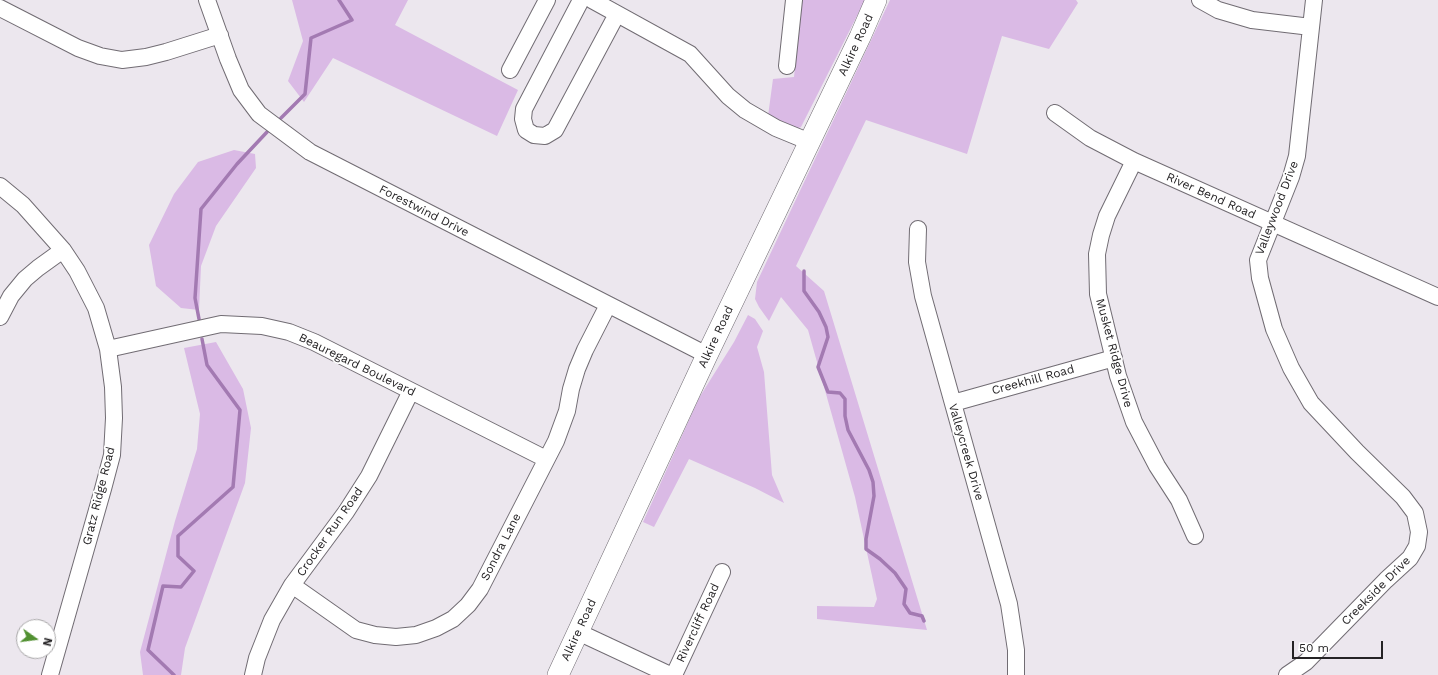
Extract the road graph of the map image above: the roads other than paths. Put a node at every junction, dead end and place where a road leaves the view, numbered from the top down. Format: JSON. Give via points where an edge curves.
{"nodes":[{"id":1,"x":208,"y":0,"type":"edge"},
{"id":2,"x":547,"y":0,"type":"edge"},
{"id":3,"x":581,"y":0,"type":"edge"},
{"id":4,"x":592,"y":0,"type":"edge"},
{"id":5,"x":794,"y":0,"type":"edge"},
{"id":6,"x":876,"y":0,"type":"edge"},
{"id":7,"x":1200,"y":0,"type":"edge"},
{"id":8,"x":1314,"y":0,"type":"edge"},
{"id":9,"x":0,"y":8,"type":"edge"},
{"id":10,"x":617,"y":14,"type":"junction"},
{"id":11,"x":1311,"y":27,"type":"junction"},
{"id":12,"x":220,"y":35,"type":"junction"},
{"id":13,"x":787,"y":66,"type":"dead end"},
{"id":14,"x":510,"y":70,"type":"dead end"},
{"id":15,"x":1056,"y":113,"type":"dead end"},
{"id":16,"x":810,"y":142,"type":"junction"},
{"id":17,"x":1134,"y":161,"type":"junction"},
{"id":18,"x":0,"y":186,"type":"edge"},
{"id":19,"x":1273,"y":224,"type":"junction"},
{"id":20,"x":918,"y":229,"type":"dead end"},
{"id":21,"x":63,"y":250,"type":"junction"},
{"id":22,"x":1438,"y":297,"type":"edge"},
{"id":23,"x":608,"y":305,"type":"junction"},
{"id":24,"x":0,"y":317,"type":"edge"},
{"id":25,"x":108,"y":349,"type":"junction"},
{"id":26,"x":708,"y":355,"type":"junction"},
{"id":27,"x":1114,"y":358,"type":"junction"},
{"id":28,"x":411,"y":391,"type":"junction"},
{"id":29,"x":953,"y":403,"type":"junction"},
{"id":30,"x":546,"y":459,"type":"junction"},
{"id":31,"x":1419,"y":532,"type":"joint"},
{"id":32,"x":1195,"y":536,"type":"dead end"},
{"id":33,"x":722,"y":572,"type":"dead end"},
{"id":34,"x":292,"y":585,"type":"junction"},
{"id":35,"x":578,"y":632,"type":"junction"},
{"id":36,"x":50,"y":675,"type":"edge"},
{"id":37,"x":253,"y":675,"type":"edge"},
{"id":38,"x":558,"y":675,"type":"edge"},
{"id":39,"x":670,"y":675,"type":"edge"},
{"id":40,"x":674,"y":675,"type":"edge"},
{"id":41,"x":1016,"y":675,"type":"edge"},
{"id":42,"x":1287,"y":675,"type":"edge"}],
"edges":[{"from":1,"to":12,"type":"street","name":"Forestwind Drive"},
{"from":2,"to":14,"type":"street"},
{"from":3,"to":10,"type":"street","via":[[524,109],[526,130],[534,135],[545,136],[555,130]]},
{"from":4,"to":10,"type":"street"},
{"from":5,"to":13,"type":"street"},
{"from":6,"to":16,"type":"main road","name":"Alkire Road"},
{"from":7,"to":11,"type":"street","via":[[1218,10],[1252,20]]},
{"from":8,"to":11,"type":"street","name":"Valleywood Drive"},
{"from":9,"to":12,"type":"street","via":[[78,48],[122,60],[166,52]]},
{"from":10,"to":16,"type":"street","via":[[690,54],[728,96],[745,110],[776,128]]},
{"from":11,"to":19,"type":"street","name":"Valleywood Drive","via":[[1297,156]]},
{"from":12,"to":23,"type":"street","name":"Forestwind Drive","via":[[242,90],[260,114],[310,152]]},
{"from":15,"to":17,"type":"street","name":"River Bend Road","via":[[1090,138]]},
{"from":16,"to":26,"type":"main road","name":"Alkire Road"},
{"from":17,"to":19,"type":"street","name":"River Bend Road"},
{"from":17,"to":27,"type":"street","name":"Musket Ridge Drive","via":[[1107,216],[1097,254],[1098,294]]},
{"from":18,"to":21,"type":"street","name":"Gratz Ridge Road","via":[[23,205]]},
{"from":19,"to":22,"type":"street","name":"River Bend Road"},
{"from":19,"to":31,"type":"street","name":"Valleywood Drive","via":[[1258,260],[1260,278],[1274,330],[1291,368],[1311,402],[1415,512]]},
{"from":20,"to":29,"type":"street","name":"Valleycreek Drive","via":[[917,262],[923,296]]},
{"from":21,"to":24,"type":"street","via":[[25,279],[11,296]]},
{"from":21,"to":25,"type":"street","name":"Gratz Ridge Road","via":[[96,308]]},
{"from":23,"to":26,"type":"street","name":"Forestwind Drive"},
{"from":23,"to":30,"type":"street","name":"Sondra Lane","via":[[585,350],[575,376],[567,411]]},
{"from":25,"to":28,"type":"street","name":"Beauregard Boulevard","via":[[221,324],[262,326],[289,332],[314,342]]},
{"from":25,"to":36,"type":"street","name":"Gratz Ridge Road","via":[[114,387],[112,455]]},
{"from":26,"to":35,"type":"main road","name":"Alkire Road"},
{"from":27,"to":29,"type":"street","name":"Creekhill Road"},
{"from":27,"to":32,"type":"street","name":"Musket Ridge Drive","via":[[1134,422],[1157,466],[1179,500]]},
{"from":28,"to":30,"type":"street","name":"Beauregard Boulevard"},
{"from":28,"to":34,"type":"street","name":"Crocker Run Road","via":[[369,476]]},
{"from":29,"to":41,"type":"street","name":"Valleycreek Drive","via":[[1009,604],[1016,650]]},
{"from":30,"to":34,"type":"street","name":"Sondra Lane","via":[[480,589],[453,619],[436,628],[416,635],[396,637],[356,630]]},
{"from":31,"to":42,"type":"street","name":"Creekside Drive","via":[[1417,546],[1410,558],[1306,662]]},
{"from":33,"to":40,"type":"street","name":"Rivercliff Road"},
{"from":34,"to":37,"type":"street","name":"Crocker Run Road","via":[[272,620]]},
{"from":35,"to":38,"type":"main road","name":"Alkire Road"},
{"from":35,"to":39,"type":"street"}]}
